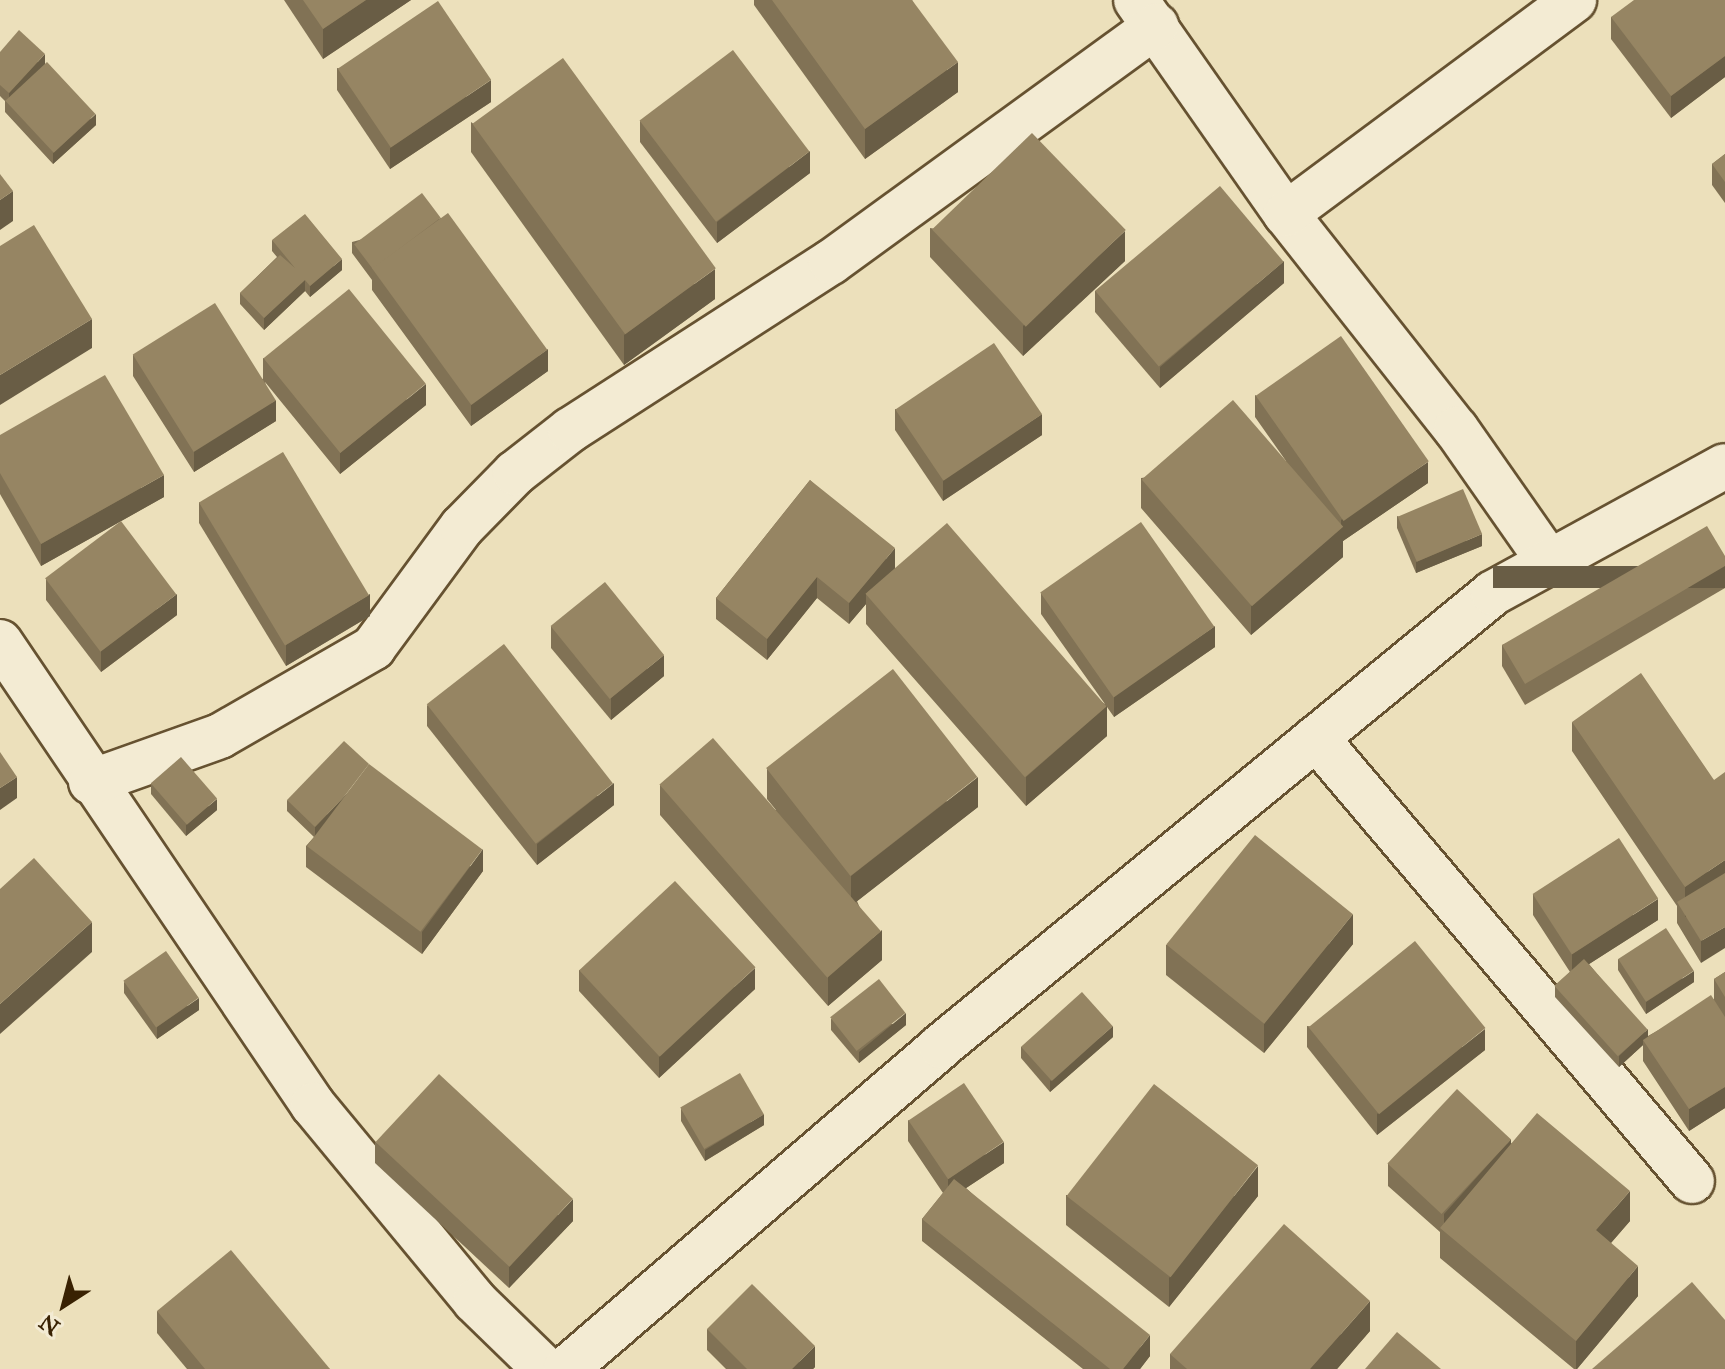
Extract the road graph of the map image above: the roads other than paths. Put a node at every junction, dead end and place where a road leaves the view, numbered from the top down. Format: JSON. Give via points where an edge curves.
{"nodes":[{"id":1,"x":1574,"y":0,"type":"edge"},
{"id":2,"x":1146,"y":13,"type":"edge"},
{"id":3,"x":1286,"y":214,"type":"junction"},
{"id":4,"x":1725,"y":466,"type":"edge"},
{"id":5,"x":1550,"y":563,"type":"junction"},
{"id":6,"x":0,"y":642,"type":"edge"},
{"id":7,"x":1316,"y":738,"type":"junction"},
{"id":8,"x":91,"y":782,"type":"junction"},
{"id":9,"x":1692,"y":1181,"type":"dead end"},
{"id":10,"x":545,"y":1369,"type":"edge"},
{"id":11,"x":566,"y":1369,"type":"edge"}],
"edges":[{"from":1,"to":3,"type":"street"},
{"from":2,"to":3,"type":"street"},
{"from":2,"to":8,"type":"street","via":[[831,262],[570,430],[515,473],[462,527],[373,648],[220,736]]},
{"from":3,"to":5,"type":"street","via":[[1472,449]]},
{"from":4,"to":5,"type":"street"},
{"from":5,"to":7,"type":"street","via":[[1493,593]]},
{"from":6,"to":8,"type":"street"},
{"from":7,"to":9,"type":"street"},
{"from":7,"to":11,"type":"street","via":[[941,1046]]},
{"from":8,"to":10,"type":"street","via":[[313,1105],[475,1301]]}]}
